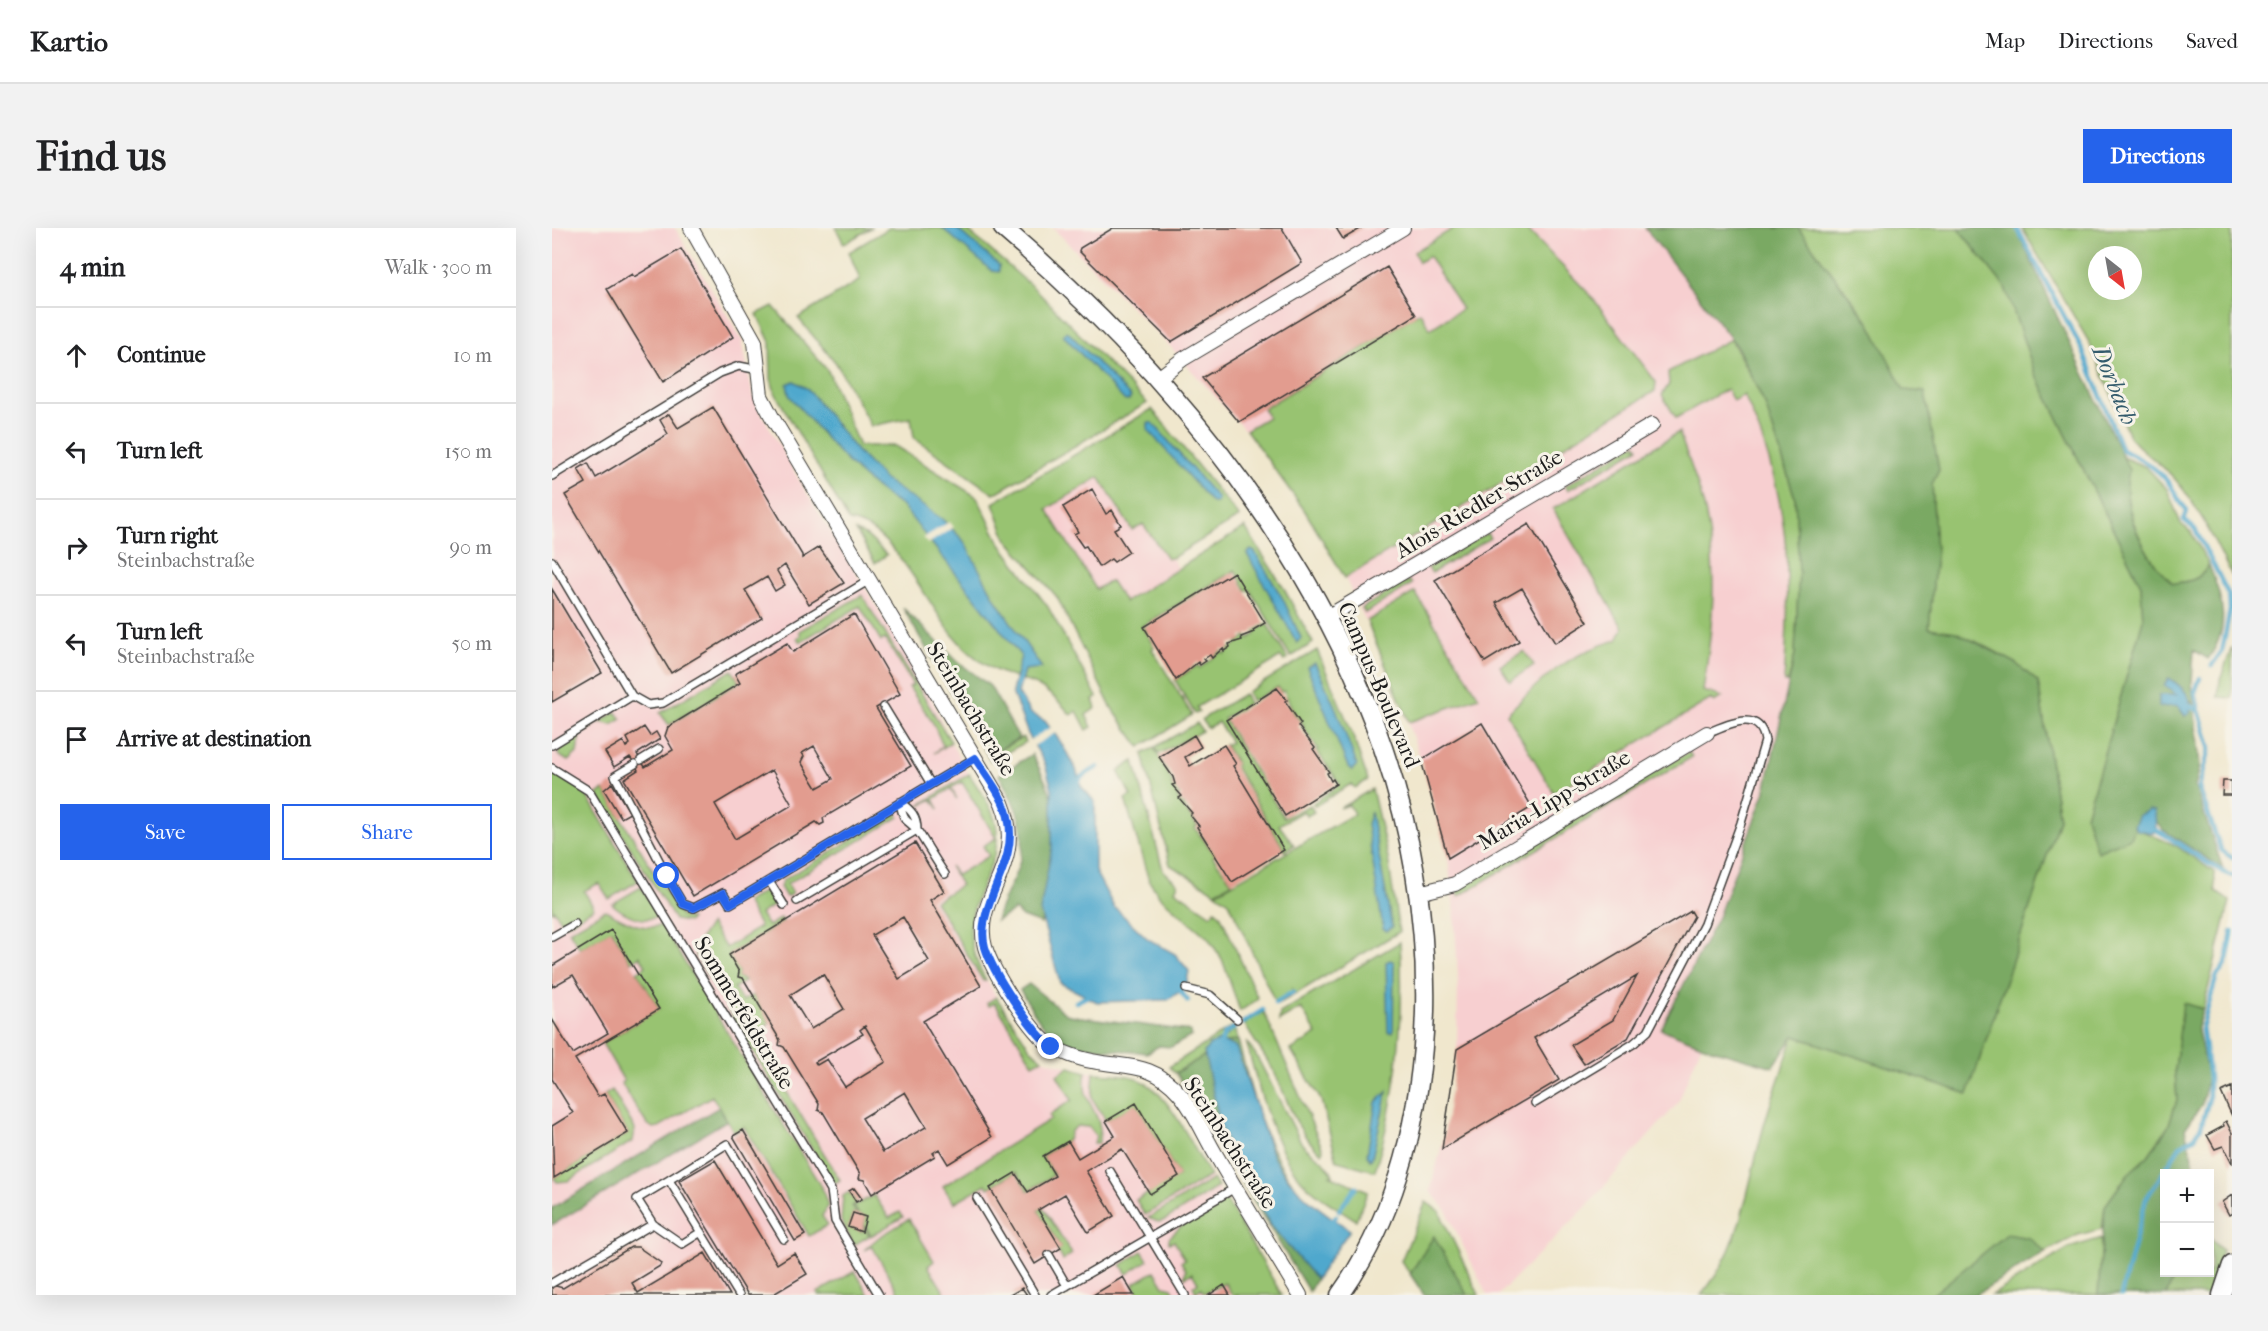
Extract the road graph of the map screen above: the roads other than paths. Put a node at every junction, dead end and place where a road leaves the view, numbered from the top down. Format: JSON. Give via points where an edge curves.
{"nodes":[{"id":1,"x":691,"y":228,"type":"edge"},
{"id":2,"x":1003,"y":228,"type":"edge"},
{"id":3,"x":1403,"y":228,"type":"edge"},
{"id":4,"x":759,"y":370,"type":"junction"},
{"id":5,"x":1156,"y":379,"type":"junction"},
{"id":6,"x":1652,"y":425,"type":"dead end"},
{"id":7,"x":552,"y":476,"type":"edge"},
{"id":8,"x":552,"y":561,"type":"edge"},
{"id":9,"x":868,"y":581,"type":"junction"},
{"id":10,"x":1327,"y":617,"type":"junction"},
{"id":11,"x":632,"y":696,"type":"junction"},
{"id":12,"x":884,"y":706,"type":"dead end"},
{"id":13,"x":1707,"y":733,"type":"joint"},
{"id":14,"x":552,"y":745,"type":"edge"},
{"id":15,"x":660,"y":749,"type":"dead end"},
{"id":16,"x":975,"y":758,"type":"junction"},
{"id":17,"x":552,"y":768,"type":"edge"},
{"id":18,"x":931,"y":784,"type":"junction"},
{"id":19,"x":900,"y":802,"type":"junction"},
{"id":20,"x":917,"y":830,"type":"junction"},
{"id":21,"x":945,"y":874,"type":"dead end"},
{"id":22,"x":769,"y":881,"type":"junction"},
{"id":23,"x":1419,"y":893,"type":"junction"},
{"id":24,"x":797,"y":901,"type":"dead end"},
{"id":25,"x":784,"y":905,"type":"dead end"},
{"id":26,"x":575,"y":924,"type":"dead end"},
{"id":27,"x":552,"y":937,"type":"edge"},
{"id":28,"x":1186,"y":989,"type":"dead end"},
{"id":29,"x":1237,"y":1019,"type":"dead end"},
{"id":30,"x":1534,"y":1103,"type":"dead end"},
{"id":31,"x":1110,"y":1171,"type":"dead end"},
{"id":32,"x":669,"y":1180,"type":"junction"},
{"id":33,"x":1235,"y":1188,"type":"junction"},
{"id":34,"x":977,"y":1198,"type":"dead end"},
{"id":35,"x":653,"y":1224,"type":"junction"},
{"id":36,"x":701,"y":1232,"type":"junction"},
{"id":37,"x":1149,"y":1236,"type":"junction"},
{"id":38,"x":784,"y":1239,"type":"dead end"},
{"id":39,"x":1048,"y":1256,"type":"dead end"},
{"id":40,"x":2232,"y":1265,"type":"edge"},
{"id":41,"x":552,"y":1283,"type":"edge"},
{"id":42,"x":1067,"y":1286,"type":"junction"},
{"id":43,"x":739,"y":1295,"type":"edge"},
{"id":44,"x":879,"y":1295,"type":"edge"},
{"id":45,"x":1035,"y":1295,"type":"edge"},
{"id":46,"x":1051,"y":1295,"type":"edge"},
{"id":47,"x":1185,"y":1295,"type":"edge"},
{"id":48,"x":1300,"y":1295,"type":"edge"},
{"id":49,"x":1340,"y":1295,"type":"edge"},
{"id":50,"x":2222,"y":1295,"type":"edge"}],
"edges":[{"from":1,"to":4,"type":"street","name":"Steinbachstraße","via":[[755,342]]},
{"from":2,"to":5,"type":"street","name":"Campus-Boulevard","via":[[1079,298]]},
{"from":3,"to":5,"type":"street"},
{"from":4,"to":7,"type":"lane","via":[[739,366],[720,373]]},
{"from":4,"to":9,"type":"street","name":"Steinbachstraße","via":[[761,396]]},
{"from":5,"to":10,"type":"street","name":"Campus-Boulevard","via":[[1262,509]]},
{"from":6,"to":10,"type":"street","name":"Alois-Riedler-Straße"},
{"from":8,"to":11,"type":"lane"},
{"from":9,"to":11,"type":"lane","via":[[663,703],[648,705]]},
{"from":9,"to":16,"type":"street","name":"Steinbachstraße"},
{"from":10,"to":23,"type":"street","name":"Campus-Boulevard","via":[[1368,709],[1395,787]]},
{"from":11,"to":14,"type":"lane"},
{"from":12,"to":18,"type":"lane"},
{"from":13,"to":23,"type":"street","name":"Maria-Lipp-Straße","via":[[1455,884]]},
{"from":13,"to":30,"type":"lane","via":[[1743,719],[1756,723],[1764,732],[1765,741],[1741,824],[1704,924],[1642,1037]]},
{"from":15,"to":22,"type":"lane","via":[[615,776],[683,904],[694,908],[723,893],[730,904]]},
{"from":16,"to":18,"type":"lane"},
{"from":16,"to":33,"type":"street","name":"Steinbachstraße","via":[[1009,821],[1006,862],[984,924],[985,947],[1004,983],[1035,1032],[1051,1047],[1092,1061],[1146,1068],[1179,1093]]},
{"from":17,"to":44,"type":"lane","name":"Sommerfeldstraße","via":[[589,791],[831,1190],[835,1221]]},
{"from":18,"to":19,"type":"lane"},
{"from":19,"to":20,"type":"lane","via":[[902,815]]},
{"from":19,"to":22,"type":"lane"},
{"from":20,"to":21,"type":"lane"},
{"from":20,"to":24,"type":"lane"},
{"from":22,"to":25,"type":"lane"},
{"from":23,"to":49,"type":"street","name":"Campus-Boulevard","via":[[1425,1006],[1416,1106],[1394,1189],[1374,1235]]},
{"from":26,"to":27,"type":"lane"},
{"from":28,"to":29,"type":"lane","via":[[1210,995]]},
{"from":31,"to":37,"type":"lane"},
{"from":32,"to":35,"type":"lane","via":[[637,1199]]},
{"from":32,"to":36,"type":"lane"},
{"from":32,"to":38,"type":"lane","via":[[727,1144]]},
{"from":33,"to":37,"type":"lane"},
{"from":33,"to":48,"type":"street","name":"Steinbachstraße"},
{"from":34,"to":45,"type":"lane"},
{"from":35,"to":36,"type":"lane","via":[[682,1244]]},
{"from":35,"to":41,"type":"lane"},
{"from":36,"to":43,"type":"lane"},
{"from":37,"to":42,"type":"lane"},
{"from":37,"to":47,"type":"lane"},
{"from":39,"to":42,"type":"lane"},
{"from":40,"to":50,"type":"street"},
{"from":42,"to":46,"type":"lane"}]}
